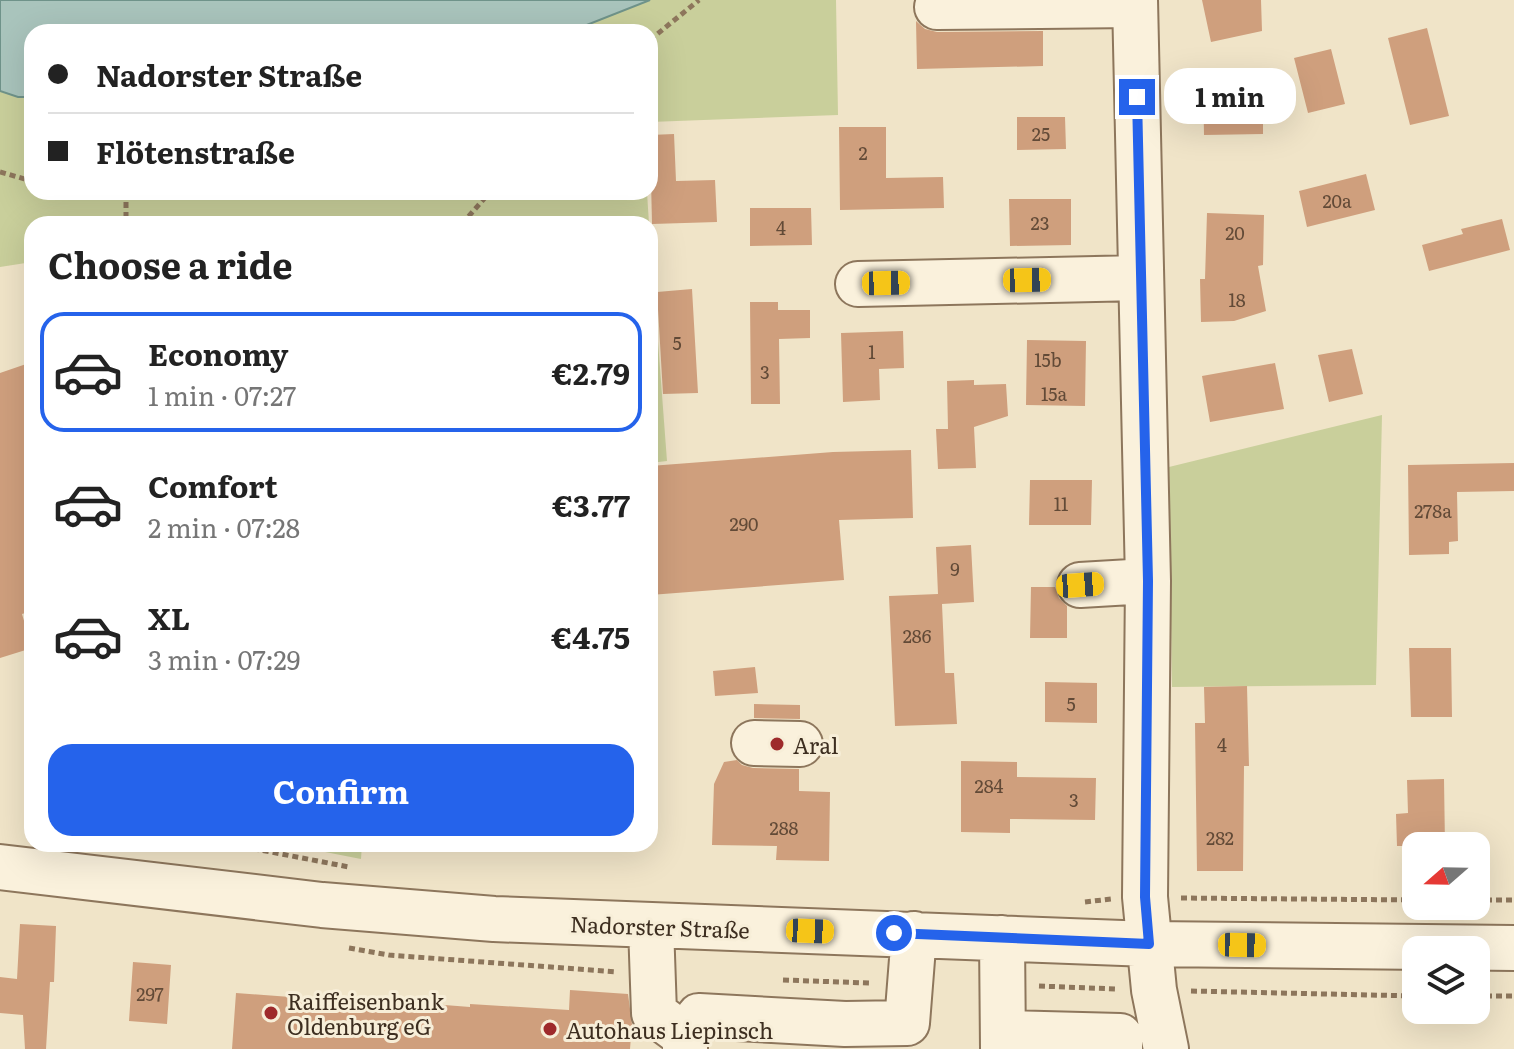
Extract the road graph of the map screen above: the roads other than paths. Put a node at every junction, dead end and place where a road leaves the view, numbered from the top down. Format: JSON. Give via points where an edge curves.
{"nodes":[{"id":1,"x":1135,"y":2,"type":"edge"},
{"id":2,"x":937,"y":7,"type":"dead end"},
{"id":3,"x":1141,"y":278,"type":"junction"},
{"id":4,"x":858,"y":284,"type":"dead end"},
{"id":5,"x":1148,"y":581,"type":"junction"},
{"id":6,"x":1080,"y":585,"type":"dead end"},
{"id":7,"x":754,"y":743,"type":"dead end"},
{"id":8,"x":800,"y":744,"type":"dead end"},
{"id":9,"x":0,"y":867,"type":"edge"},
{"id":10,"x":651,"y":926,"type":"junction"},
{"id":11,"x":914,"y":934,"type":"junction"},
{"id":12,"x":1002,"y":938,"type":"junction"},
{"id":13,"x":1149,"y":944,"type":"junction"},
{"id":14,"x":1514,"y":948,"type":"edge"},
{"id":15,"x":1003,"y":1041,"type":"edge"},
{"id":16,"x":685,"y":1042,"type":"edge"},
{"id":17,"x":1120,"y":1049,"type":"edge"},
{"id":18,"x":1166,"y":1049,"type":"edge"}],
"edges":[{"from":1,"to":2,"type":"street"},
{"from":1,"to":3,"type":"street"},
{"from":3,"to":4,"type":"street"},
{"from":3,"to":5,"type":"street"},
{"from":5,"to":6,"type":"street"},
{"from":5,"to":13,"type":"street"},
{"from":7,"to":8,"type":"street"},
{"from":9,"to":10,"type":"street","name":"Nadorster Straße","via":[[322,905]]},
{"from":10,"to":11,"type":"street","name":"Nadorster Straße"},
{"from":10,"to":16,"type":"street","via":[[654,1013]]},
{"from":11,"to":12,"type":"street","name":"Nadorster Straße"},
{"from":11,"to":16,"type":"street","via":[[907,1023],[699,1016]]},
{"from":12,"to":13,"type":"street","name":"Nadorster Straße"},
{"from":12,"to":15,"type":"street"},
{"from":13,"to":14,"type":"street","name":"Nadorster Straße"},
{"from":13,"to":18,"type":"street"},
{"from":15,"to":17,"type":"street","via":[[1120,1036]]}]}
